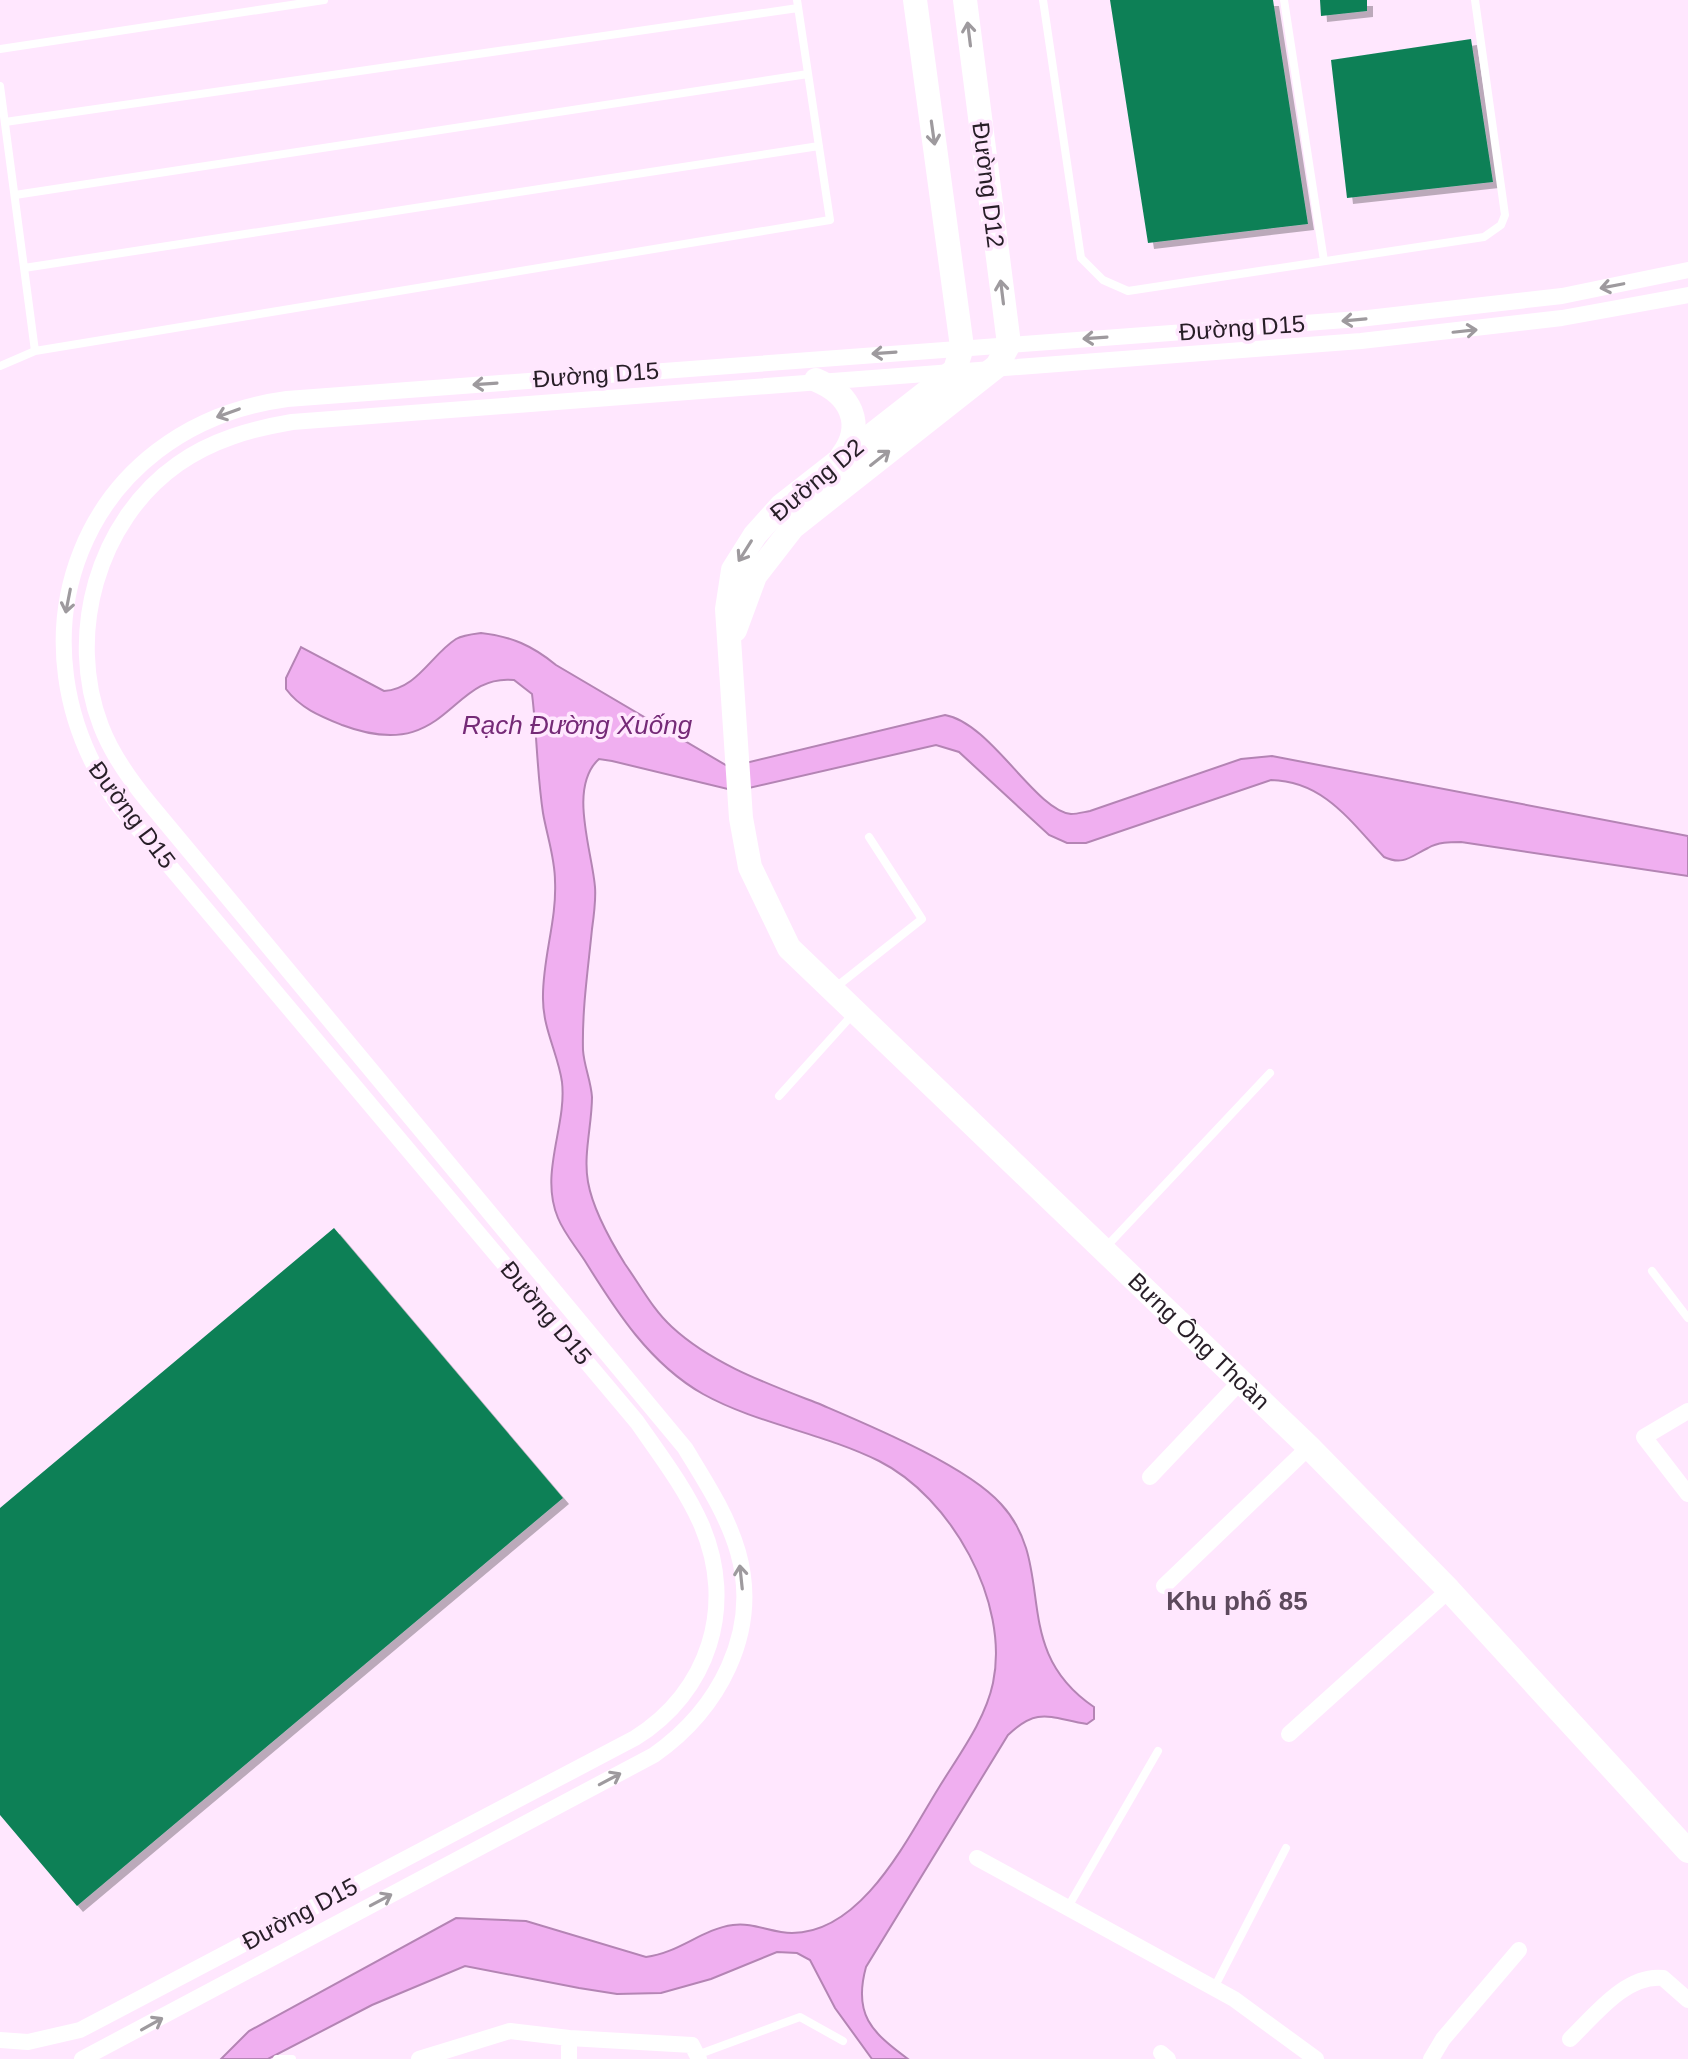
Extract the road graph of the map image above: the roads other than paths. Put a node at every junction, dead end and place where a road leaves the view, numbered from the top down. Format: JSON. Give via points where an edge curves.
{"nodes":[{"id":1,"x":324,"y":0,"type":"edge"},
{"id":2,"x":915,"y":0,"type":"edge"},
{"id":3,"x":965,"y":0,"type":"edge"},
{"id":4,"x":1043,"y":0,"type":"edge"},
{"id":5,"x":1284,"y":0,"type":"edge"},
{"id":6,"x":1475,"y":0,"type":"edge"},
{"id":7,"x":798,"y":4,"type":"edge"},
{"id":8,"x":0,"y":49,"type":"edge"},
{"id":9,"x":808,"y":74,"type":"junction"},
{"id":10,"x":0,"y":86,"type":"edge"},
{"id":11,"x":5,"y":122,"type":"junction"},
{"id":12,"x":819,"y":146,"type":"junction"},
{"id":13,"x":15,"y":195,"type":"junction"},
{"id":14,"x":1324,"y":261,"type":"junction"},
{"id":15,"x":24,"y":268,"type":"junction"},
{"id":16,"x":1688,"y":270,"type":"edge"},
{"id":17,"x":1688,"y":295,"type":"edge"},
{"id":18,"x":1009,"y":344,"type":"junction"},
{"id":19,"x":35,"y":351,"type":"junction"},
{"id":20,"x":958,"y":358,"type":"junction"},
{"id":21,"x":0,"y":366,"type":"edge"},
{"id":22,"x":997,"y":366,"type":"junction"},
{"id":23,"x":816,"y":380,"type":"junction"},
{"id":24,"x":837,"y":462,"type":"junction"},
{"id":25,"x":730,"y":644,"type":"junction"},
{"id":26,"x":741,"y":818,"type":"joint"},
{"id":27,"x":869,"y":837,"type":"dead end"},
{"id":28,"x":291,"y":970,"type":"junction"},
{"id":29,"x":273,"y":986,"type":"junction"},
{"id":30,"x":834,"y":988,"type":"junction"},
{"id":31,"x":857,"y":1010,"type":"junction"},
{"id":32,"x":1270,"y":1073,"type":"dead end"},
{"id":33,"x":779,"y":1096,"type":"dead end"},
{"id":34,"x":1104,"y":1249,"type":"junction"},
{"id":35,"x":1652,"y":1271,"type":"dead end"},
{"id":36,"x":1688,"y":1318,"type":"edge"},
{"id":37,"x":1241,"y":1381,"type":"junction"},
{"id":38,"x":1688,"y":1411,"type":"edge"},
{"id":39,"x":1309,"y":1447,"type":"junction"},
{"id":40,"x":1150,"y":1477,"type":"dead end"},
{"id":41,"x":1688,"y":1494,"type":"edge"},
{"id":42,"x":1164,"y":1586,"type":"dead end"},
{"id":43,"x":1449,"y":1590,"type":"junction"},
{"id":44,"x":1289,"y":1734,"type":"dead end"},
{"id":45,"x":1158,"y":1751,"type":"dead end"},
{"id":46,"x":1286,"y":1848,"type":"dead end"},
{"id":47,"x":1688,"y":1851,"type":"edge"},
{"id":48,"x":977,"y":1858,"type":"dead end"},
{"id":49,"x":1068,"y":1908,"type":"junction"},
{"id":50,"x":1519,"y":1950,"type":"dead end"},
{"id":51,"x":208,"y":1963,"type":"junction"},
{"id":52,"x":219,"y":1986,"type":"junction"},
{"id":53,"x":1214,"y":1988,"type":"junction"},
{"id":54,"x":1688,"y":2000,"type":"edge"},
{"id":55,"x":569,"y":2038,"type":"junction"},
{"id":56,"x":1570,"y":2039,"type":"dead end"},
{"id":57,"x":0,"y":2040,"type":"edge"},
{"id":58,"x":843,"y":2041,"type":"dead end"},
{"id":59,"x":698,"y":2057,"type":"edge"},
{"id":60,"x":82,"y":2059,"type":"edge"},
{"id":61,"x":277,"y":2059,"type":"edge"},
{"id":62,"x":292,"y":2059,"type":"edge"},
{"id":63,"x":419,"y":2059,"type":"edge"},
{"id":64,"x":569,"y":2059,"type":"edge"},
{"id":65,"x":1316,"y":2059,"type":"edge"},
{"id":66,"x":1431,"y":2059,"type":"edge"}],
"edges":[{"from":1,"to":8,"type":"lane"},
{"from":2,"to":20,"type":"street","name":"Đường D12","one_way":true},
{"from":18,"to":3,"type":"street","name":"Đường D12","one_way":true},
{"from":4,"to":14,"type":"lane","via":[[1081,258],[1092,272],[1128,291]]},
{"from":5,"to":14,"type":"lane"},
{"from":6,"to":14,"type":"lane","via":[[1505,215],[1501,225],[1484,237]]},
{"from":7,"to":9,"type":"lane"},
{"from":7,"to":11,"type":"lane"},
{"from":9,"to":12,"type":"lane"},
{"from":9,"to":13,"type":"lane"},
{"from":10,"to":11,"type":"lane"},
{"from":11,"to":13,"type":"lane"},
{"from":12,"to":15,"type":"lane"},
{"from":12,"to":19,"type":"lane","via":[[830,220]]},
{"from":13,"to":15,"type":"lane"},
{"from":15,"to":19,"type":"lane"},
{"from":16,"to":18,"type":"street","name":"Đường D15","one_way":true,"via":[[1477,308]]},
{"from":22,"to":17,"type":"street","name":"Đường D15","one_way":true,"via":[[1486,329]]},
{"from":18,"to":20,"type":"street","name":"Đường D15"},
{"from":18,"to":22,"type":"street"},
{"from":19,"to":21,"type":"lane"},
{"from":20,"to":22,"type":"street","name":"Đường D15"},
{"from":20,"to":23,"type":"street","name":"Đường D15"},
{"from":20,"to":24,"type":"street","name":"Đường D2"},
{"from":20,"to":29,"type":"street","name":"Đường D15","one_way":true,"via":[[261,402],[188,430],[144,462],[109,500],[74,573],[63,637],[69,706],[102,782]]},
{"from":25,"to":22,"type":"street","name":"Đường D2","one_way":true,"via":[[746,596],[777,543]]},
{"from":23,"to":24,"type":"street","via":[[839,392],[853,414],[854,437]]},
{"from":23,"to":28,"type":"street","name":"Đường D15","via":[[261,427],[204,448],[143,497],[114,538],[89,612],[87,670],[100,725],[130,779]]},
{"from":24,"to":25,"type":"street","name":"Đường D2","one_way":true,"via":[[781,506],[743,551],[729,587]]},
{"from":25,"to":26,"type":"street","name":"Đường D2"},
{"from":26,"to":30,"type":"street","name":"Bưng Ông Thoàn","via":[[750,867],[789,948]]},
{"from":27,"to":30,"type":"lane","via":[[922,919]]},
{"from":28,"to":29,"type":"street"},
{"from":52,"to":28,"type":"street","name":"Đường D15","one_way":true,"via":[[676,1740],[725,1678],[743,1604],[734,1541],[718,1502],[685,1448]]},
{"from":29,"to":51,"type":"street","name":"Đường D15","via":[[646,1435],[702,1526],[717,1579],[718,1607],[713,1635],[691,1686],[657,1725]]},
{"from":30,"to":31,"type":"street","name":"Bưng Ông Thoàn"},
{"from":31,"to":33,"type":"lane"},
{"from":31,"to":34,"type":"street","name":"Bưng Ông Thoàn"},
{"from":32,"to":34,"type":"lane"},
{"from":34,"to":37,"type":"street","name":"Bưng Ông Thoàn"},
{"from":35,"to":36,"type":"lane"},
{"from":37,"to":39,"type":"street","name":"Bưng Ông Thoàn"},
{"from":37,"to":40,"type":"street"},
{"from":38,"to":41,"type":"street","via":[[1644,1437]]},
{"from":39,"to":42,"type":"street"},
{"from":39,"to":43,"type":"street","name":"Bưng Ông Thoàn"},
{"from":43,"to":44,"type":"street"},
{"from":43,"to":47,"type":"street","name":"Bưng Ông Thoàn"},
{"from":45,"to":49,"type":"lane"},
{"from":46,"to":53,"type":"lane"},
{"from":48,"to":49,"type":"street"},
{"from":49,"to":53,"type":"street"},
{"from":50,"to":66,"type":"street"},
{"from":51,"to":52,"type":"street"},
{"from":51,"to":57,"type":"street","name":"Đường D15","via":[[80,2030],[54,2039]]},
{"from":60,"to":52,"type":"street","name":"Đường D15","one_way":true},
{"from":53,"to":65,"type":"street"},
{"from":54,"to":56,"type":"street","via":[[1663,1978],[1638,1981]]},
{"from":55,"to":59,"type":"street","via":[[692,2045]]},
{"from":55,"to":63,"type":"street","via":[[510,2031]]},
{"from":55,"to":64,"type":"street"},
{"from":58,"to":59,"type":"lane","via":[[800,2017]]},
{"from":61,"to":62,"type":"lane"}]}
